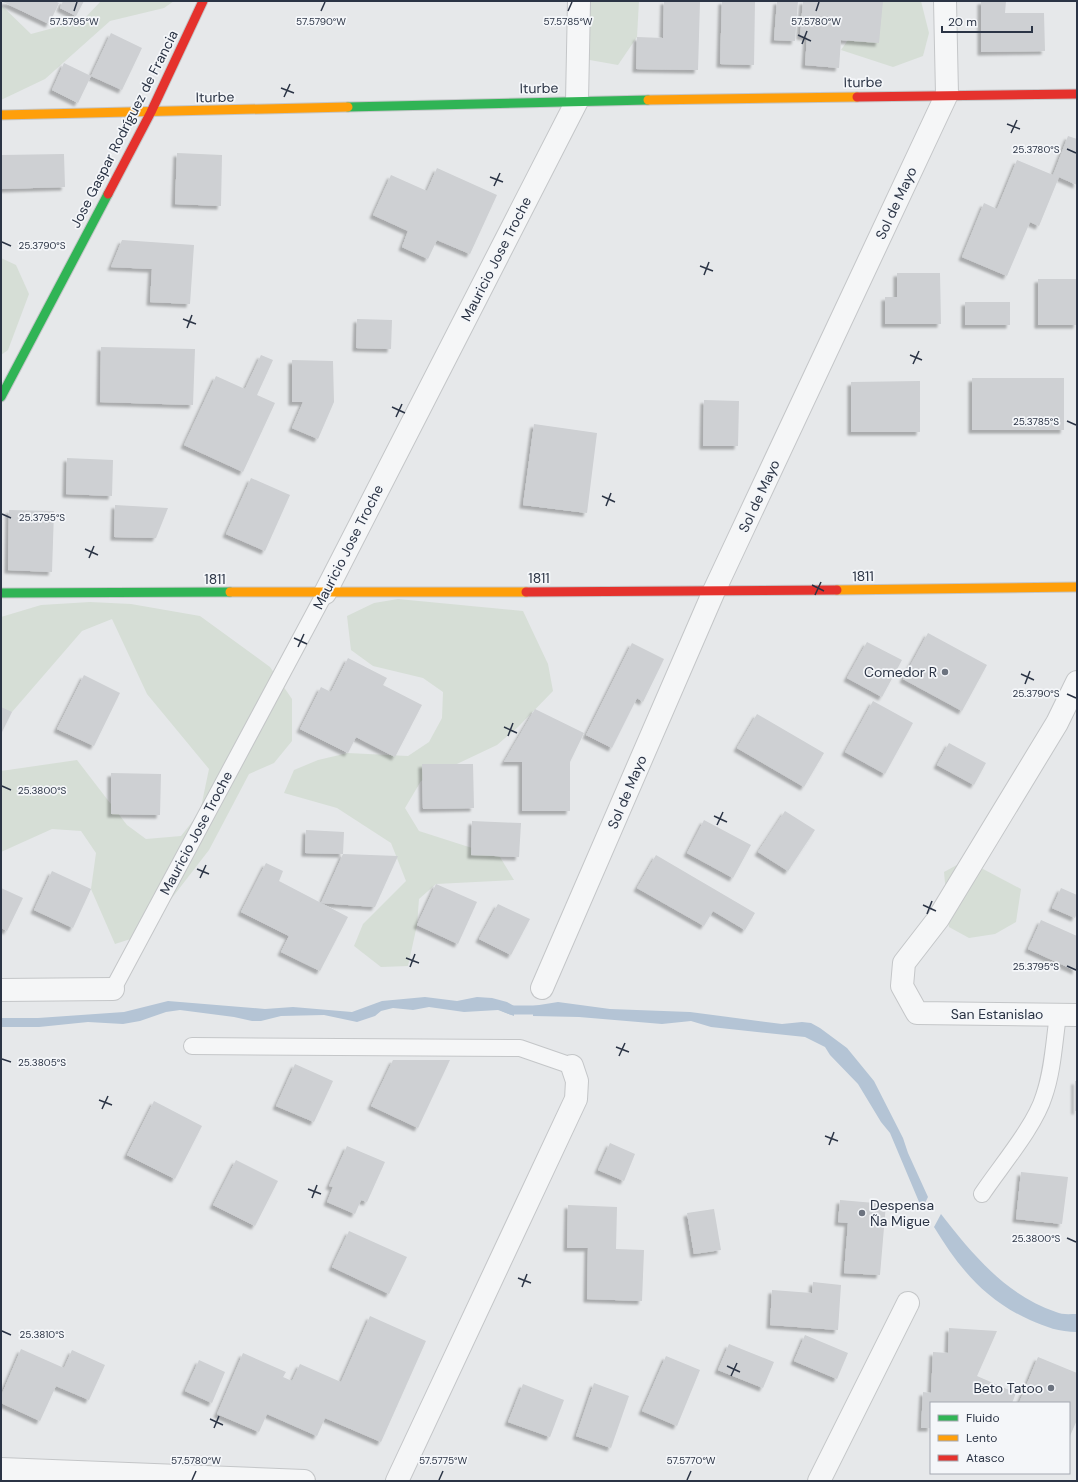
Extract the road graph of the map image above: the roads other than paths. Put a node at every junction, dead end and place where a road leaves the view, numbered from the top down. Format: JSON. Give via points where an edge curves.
{"nodes":[{"id":1,"x":203,"y":1,"type":"edge"},
{"id":2,"x":579,"y":1,"type":"edge"},
{"id":3,"x":945,"y":1,"type":"edge"},
{"id":4,"x":946,"y":94,"type":"junction"},
{"id":5,"x":1077,"y":94,"type":"edge"},
{"id":6,"x":577,"y":101,"type":"junction"},
{"id":7,"x":151,"y":112,"type":"junction"},
{"id":8,"x":1,"y":115,"type":"edge"},
{"id":9,"x":1,"y":397,"type":"edge"},
{"id":10,"x":1076,"y":584,"type":"edge"},
{"id":11,"x":714,"y":591,"type":"junction"},
{"id":12,"x":325,"y":592,"type":"junction"},
{"id":13,"x":1,"y":593,"type":"edge"},
{"id":14,"x":1077,"y":682,"type":"edge"},
{"id":15,"x":542,"y":988,"type":"dead end"},
{"id":16,"x":113,"y":989,"type":"joint"},
{"id":17,"x":1,"y":990,"type":"edge"},
{"id":18,"x":1068,"y":1015,"type":"edge"},
{"id":19,"x":192,"y":1046,"type":"dead end"},
{"id":20,"x":572,"y":1066,"type":"joint"},
{"id":21,"x":982,"y":1194,"type":"dead end"},
{"id":22,"x":908,"y":1303,"type":"dead end"},
{"id":23,"x":1,"y":1469,"type":"edge"},
{"id":24,"x":304,"y":1481,"type":"edge"},
{"id":25,"x":397,"y":1481,"type":"edge"},
{"id":26,"x":819,"y":1481,"type":"edge"}],
"edges":[{"from":1,"to":7,"type":"street","name":"Jose Gaspar Rodríguez de Francia"},
{"from":2,"to":6,"type":"street"},
{"from":3,"to":4,"type":"street","name":"Sol de Mayo"},
{"from":4,"to":5,"type":"street","name":"Iturbe"},
{"from":4,"to":6,"type":"street","name":"Iturbe"},
{"from":4,"to":11,"type":"street","name":"Sol de Mayo"},
{"from":6,"to":7,"type":"street","name":"Iturbe"},
{"from":6,"to":12,"type":"street","name":"Mauricio Jose Troche"},
{"from":7,"to":8,"type":"street","name":"Iturbe"},
{"from":7,"to":9,"type":"street","name":"Jose Gaspar Rodríguez de Francia"},
{"from":10,"to":11,"type":"street","name":"1811"},
{"from":11,"to":12,"type":"street","name":"1811"},
{"from":11,"to":15,"type":"street","name":"Sol de Mayo"},
{"from":12,"to":13,"type":"street","name":"1811"},
{"from":12,"to":16,"type":"lane","name":"Mauricio Jose Troche"},
{"from":14,"to":18,"type":"street","name":"San Estanislao","via":[[1057,724],[942,912],[904,963],[902,986],[917,1013]]},
{"from":16,"to":17,"type":"street"},
{"from":18,"to":21,"type":"lane","via":[[1044,1097],[1032,1121]]},
{"from":19,"to":20,"type":"lane","via":[[520,1048]]},
{"from":20,"to":25,"type":"street","via":[[577,1081],[576,1099]]},
{"from":22,"to":26,"type":"street"},
{"from":23,"to":24,"type":"street"}]}
